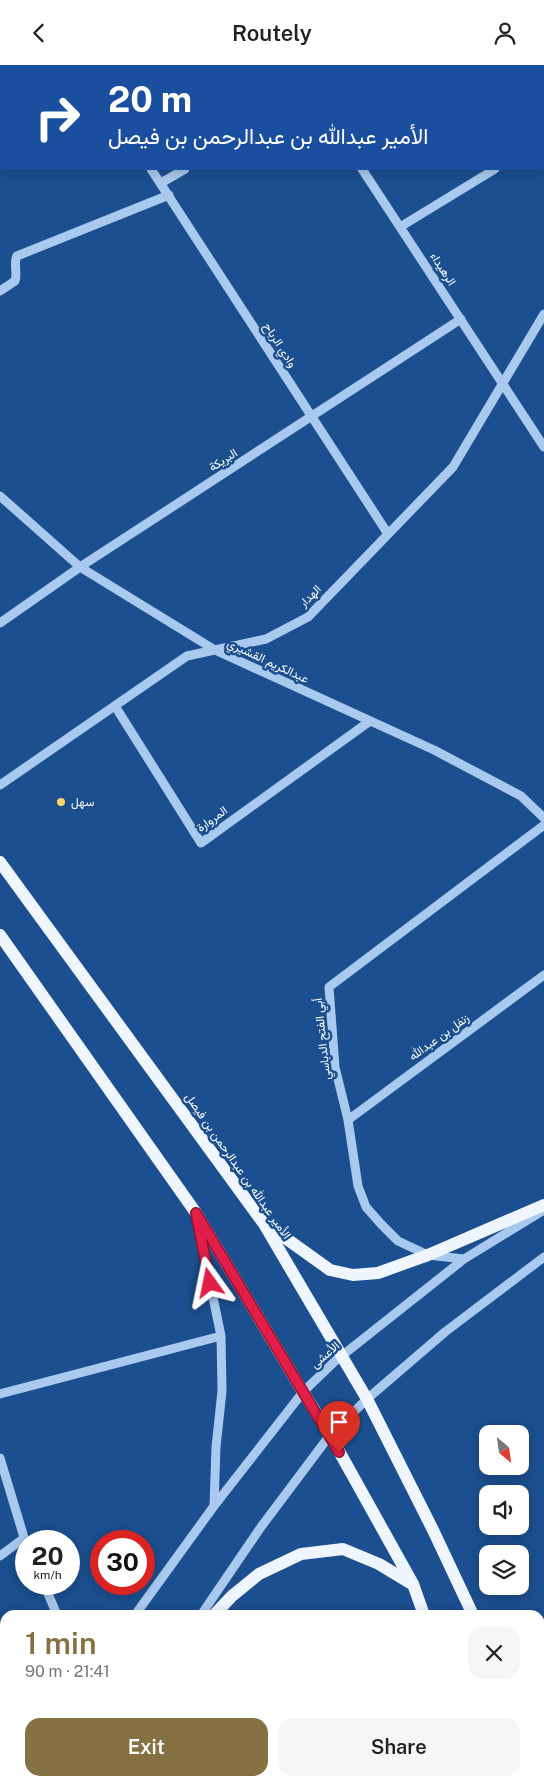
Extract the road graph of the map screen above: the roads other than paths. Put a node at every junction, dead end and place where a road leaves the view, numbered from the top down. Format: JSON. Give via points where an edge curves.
{"nodes":[{"id":1,"x":153,"y":170,"type":"edge"},
{"id":2,"x":183,"y":170,"type":"edge"},
{"id":3,"x":363,"y":170,"type":"edge"},
{"id":4,"x":493,"y":170,"type":"edge"},
{"id":5,"x":161,"y":183,"type":"junction"},
{"id":6,"x":169,"y":195,"type":"junction"},
{"id":7,"x":400,"y":227,"type":"junction"},
{"id":8,"x":0,"y":291,"type":"edge"},
{"id":9,"x":544,"y":314,"type":"edge"},
{"id":10,"x":461,"y":319,"type":"junction"},
{"id":11,"x":503,"y":383,"type":"junction"},
{"id":12,"x":312,"y":417,"type":"junction"},
{"id":13,"x":544,"y":447,"type":"edge"},
{"id":14,"x":0,"y":497,"type":"edge"},
{"id":15,"x":388,"y":534,"type":"junction"},
{"id":16,"x":80,"y":567,"type":"junction"},
{"id":17,"x":0,"y":623,"type":"edge"},
{"id":18,"x":215,"y":650,"type":"junction"},
{"id":19,"x":115,"y":706,"type":"junction"},
{"id":20,"x":370,"y":721,"type":"junction"},
{"id":21,"x":0,"y":785,"type":"edge"},
{"id":22,"x":544,"y":818,"type":"edge"},
{"id":23,"x":544,"y":825,"type":"edge"},
{"id":24,"x":0,"y":862,"type":"edge"},
{"id":25,"x":0,"y":935,"type":"edge"},
{"id":26,"x":544,"y":975,"type":"edge"},
{"id":27,"x":348,"y":1119,"type":"junction"},
{"id":28,"x":544,"y":1205,"type":"edge"},
{"id":29,"x":544,"y":1210,"type":"edge"},
{"id":30,"x":196,"y":1213,"type":"junction"},
{"id":31,"x":264,"y":1224,"type":"junction"},
{"id":32,"x":428,"y":1255,"type":"junction"},
{"id":33,"x":544,"y":1258,"type":"edge"},
{"id":34,"x":464,"y":1259,"type":"junction"},
{"id":35,"x":221,"y":1336,"type":"junction"},
{"id":36,"x":342,"y":1356,"type":"junction"},
{"id":37,"x":302,"y":1392,"type":"junction"},
{"id":38,"x":0,"y":1394,"type":"edge"},
{"id":39,"x":367,"y":1399,"type":"junction"},
{"id":40,"x":330,"y":1435,"type":"junction"},
{"id":41,"x":0,"y":1458,"type":"edge"},
{"id":42,"x":214,"y":1507,"type":"junction"},
{"id":43,"x":22,"y":1530,"type":"edge"},
{"id":44,"x":15,"y":1547,"type":"edge"},
{"id":45,"x":0,"y":1556,"type":"edge"},
{"id":46,"x":413,"y":1585,"type":"junction"},
{"id":47,"x":49,"y":1595,"type":"edge"},
{"id":48,"x":55,"y":1610,"type":"edge"},
{"id":49,"x":138,"y":1610,"type":"edge"},
{"id":50,"x":204,"y":1610,"type":"edge"},
{"id":51,"x":219,"y":1610,"type":"edge"},
{"id":52,"x":422,"y":1610,"type":"edge"},
{"id":53,"x":471,"y":1610,"type":"edge"}],
"edges":[{"from":1,"to":5,"type":"street","name":"وادي الرباح"},
{"from":2,"to":5,"type":"street"},
{"from":3,"to":7,"type":"street","name":"الرهيداء"},
{"from":4,"to":7,"type":"street"},
{"from":5,"to":6,"type":"street","name":"وادي الرباح"},
{"from":6,"to":8,"type":"street","via":[[17,256],[15,281]]},
{"from":6,"to":12,"type":"street","name":"وادي الرباح"},
{"from":7,"to":10,"type":"street","name":"الرهيداء"},
{"from":9,"to":11,"type":"street","name":"الهدار"},
{"from":10,"to":11,"type":"street","name":"الرهيداء"},
{"from":10,"to":12,"type":"street","name":"البريكة"},
{"from":11,"to":13,"type":"street"},
{"from":11,"to":15,"type":"street","name":"الهدار","via":[[453,467]]},
{"from":12,"to":15,"type":"street","name":"وادي الرباح"},
{"from":12,"to":16,"type":"street","name":"البريكة"},
{"from":14,"to":16,"type":"street","name":"عبدالكريم القشيري"},
{"from":15,"to":18,"type":"street","name":"الهدار","via":[[308,617],[266,639]]},
{"from":16,"to":17,"type":"street","name":"البريكة"},
{"from":16,"to":18,"type":"street","name":"عبدالكريم القشيري"},
{"from":18,"to":19,"type":"street","name":"الهدار","via":[[187,656]]},
{"from":18,"to":20,"type":"street","name":"عبدالكريم القشيري"},
{"from":19,"to":20,"type":"street","name":"المروارة","via":[[201,843]]},
{"from":19,"to":21,"type":"street","name":"الهدار"},
{"from":20,"to":22,"type":"street","name":"عبدالكريم القشيري","via":[[521,796]]},
{"from":23,"to":27,"type":"street","name":"أبي الفتح الدباسي","via":[[329,987],[335,1067]]},
{"from":24,"to":31,"type":"main road","name":"الأمير عبدالله بن عبدالرحمن بن فيصل"},
{"from":25,"to":30,"type":"main road"},
{"from":26,"to":27,"type":"street","name":"زنفل بن عبدالله"},
{"from":27,"to":32,"type":"street","name":"أبي الفتح الدباسي","via":[[358,1186],[366,1207],[398,1241]]},
{"from":28,"to":32,"type":"main road"},
{"from":29,"to":34,"type":"street","name":"الأعشى"},
{"from":30,"to":35,"type":"street"},
{"from":30,"to":37,"type":"main road"},
{"from":31,"to":32,"type":"main road","via":[[330,1270],[353,1275],[378,1273]]},
{"from":31,"to":36,"type":"main road","name":"الأمير عبدالله بن عبدالرحمن بن فيصل"},
{"from":32,"to":34,"type":"street","name":"أبي الفتح الدباسي"},
{"from":33,"to":39,"type":"street","via":[[445,1331]]},
{"from":34,"to":36,"type":"street","name":"الأعشى"},
{"from":35,"to":38,"type":"street"},
{"from":35,"to":42,"type":"street","via":[[222,1391]]},
{"from":36,"to":37,"type":"street","name":"الأعشى"},
{"from":36,"to":39,"type":"main road","name":"الأمير عبدالله بن عبدالرحمن بن فيصل"},
{"from":37,"to":40,"type":"main road"},
{"from":37,"to":42,"type":"street","name":"الأعشى"},
{"from":39,"to":40,"type":"street"},
{"from":39,"to":53,"type":"main road","name":"الأمير عبدالله بن عبدالرحمن بن فيصل"},
{"from":40,"to":46,"type":"main road"},
{"from":40,"to":50,"type":"street"},
{"from":41,"to":43,"type":"street"},
{"from":42,"to":49,"type":"street","name":"الأعشى"},
{"from":44,"to":45,"type":"street"},
{"from":46,"to":51,"type":"main road","via":[[378,1564],[343,1549],[301,1554],[258,1574]]},
{"from":46,"to":52,"type":"main road"},
{"from":47,"to":48,"type":"street"}]}
